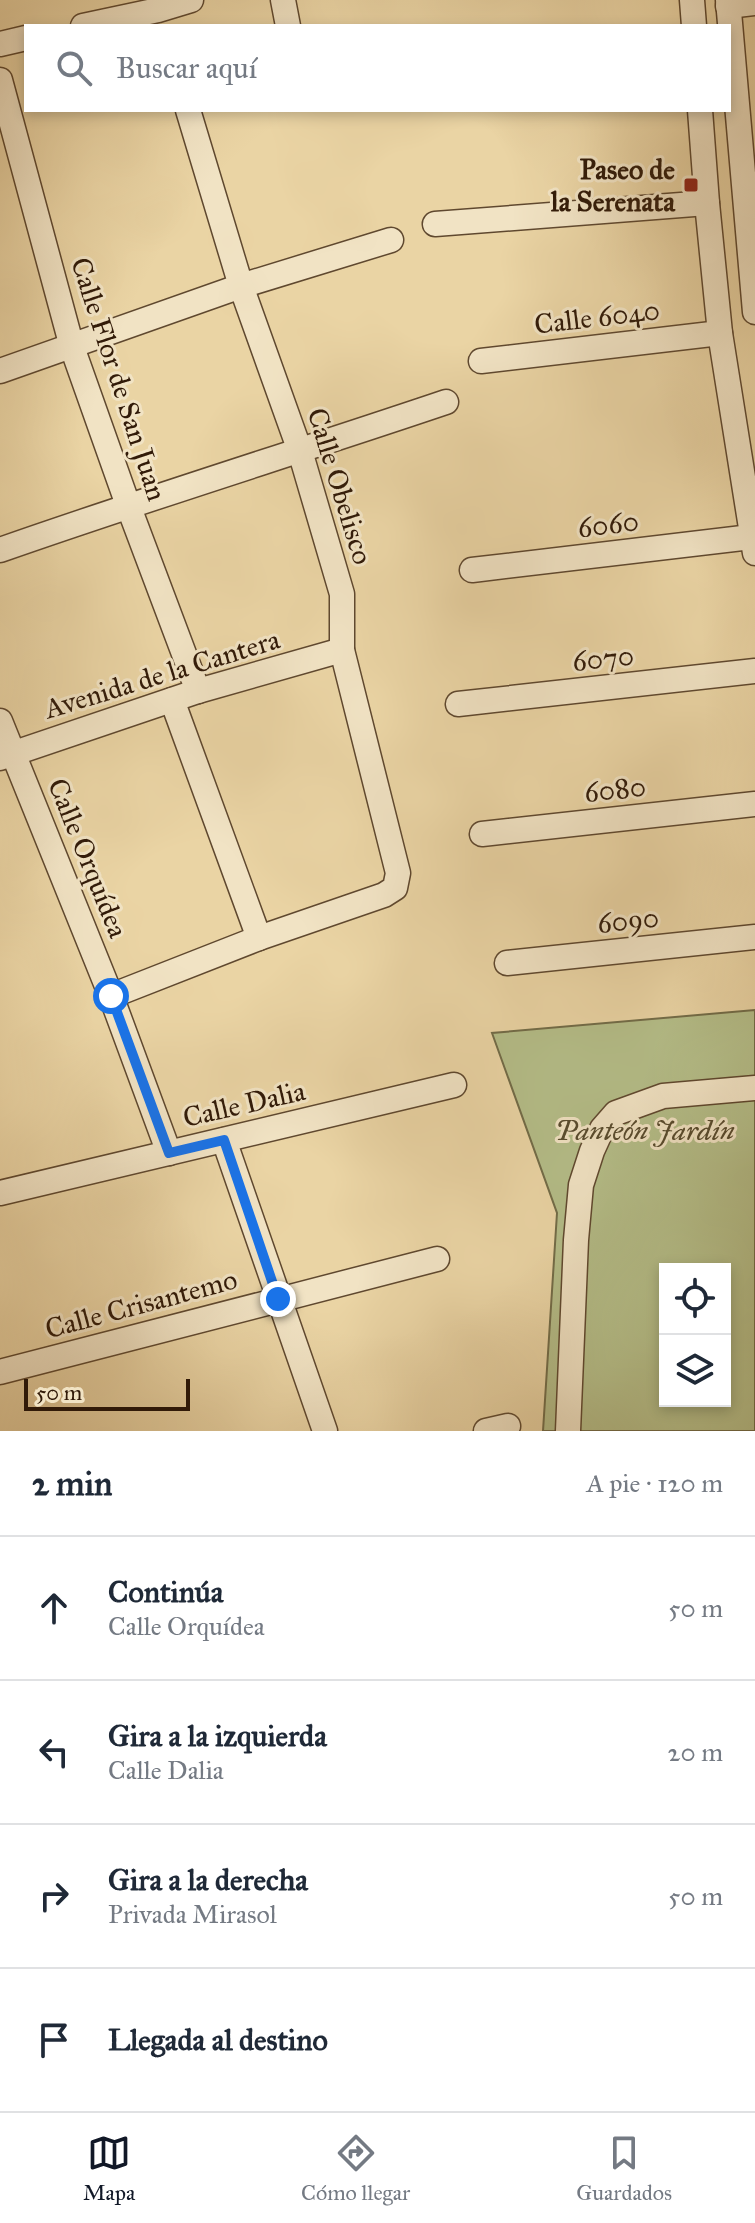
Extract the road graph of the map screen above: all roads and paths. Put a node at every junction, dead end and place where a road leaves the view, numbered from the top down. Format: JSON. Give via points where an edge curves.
{"nodes":[{"id":1,"x":191,"y":0,"type":"edge"},
{"id":2,"x":283,"y":0,"type":"edge"},
{"id":3,"x":692,"y":0,"type":"edge"},
{"id":4,"x":728,"y":3,"type":"edge"},
{"id":5,"x":755,"y":3,"type":"edge"},
{"id":6,"x":159,"y":12,"type":"edge"},
{"id":7,"x":94,"y":24,"type":"edge"},
{"id":8,"x":288,"y":24,"type":"edge"},
{"id":9,"x":694,"y":24,"type":"edge"},
{"id":10,"x":730,"y":24,"type":"edge"},
{"id":11,"x":731,"y":36,"type":"edge"},
{"id":12,"x":24,"y":38,"type":"edge"},
{"id":13,"x":0,"y":44,"type":"edge"},
{"id":14,"x":0,"y":80,"type":"edge"},
{"id":15,"x":189,"y":112,"type":"edge"},
{"id":16,"x":700,"y":112,"type":"edge"},
{"id":17,"x":707,"y":203,"type":"junction"},
{"id":18,"x":435,"y":224,"type":"dead end"},
{"id":19,"x":391,"y":240,"type":"dead end"},
{"id":20,"x":752,"y":269,"type":"edge"},
{"id":21,"x":241,"y":286,"type":"junction"},
{"id":22,"x":755,"y":312,"type":"edge"},
{"id":23,"x":720,"y":333,"type":"junction"},
{"id":24,"x":72,"y":347,"type":"junction"},
{"id":25,"x":481,"y":361,"type":"dead end"},
{"id":26,"x":0,"y":371,"type":"edge"},
{"id":27,"x":446,"y":402,"type":"dead end"},
{"id":28,"x":300,"y":451,"type":"junction"},
{"id":29,"x":128,"y":505,"type":"junction"},
{"id":30,"x":753,"y":545,"type":"edge"},
{"id":31,"x":0,"y":550,"type":"edge"},
{"id":32,"x":472,"y":570,"type":"dead end"},
{"id":33,"x":342,"y":650,"type":"junction"},
{"id":34,"x":755,"y":671,"type":"edge"},
{"id":35,"x":198,"y":691,"type":"junction"},
{"id":36,"x":172,"y":700,"type":"junction"},
{"id":37,"x":458,"y":704,"type":"dead end"},
{"id":38,"x":0,"y":721,"type":"edge"},
{"id":39,"x":6,"y":756,"type":"edge"},
{"id":40,"x":755,"y":804,"type":"edge"},
{"id":41,"x":482,"y":834,"type":"dead end"},
{"id":42,"x":755,"y":937,"type":"edge"},
{"id":43,"x":259,"y":938,"type":"junction"},
{"id":44,"x":507,"y":963,"type":"dead end"},
{"id":45,"x":111,"y":996,"type":"junction"},
{"id":46,"x":454,"y":1085,"type":"dead end"},
{"id":47,"x":755,"y":1088,"type":"edge"},
{"id":48,"x":224,"y":1140,"type":"junction"},
{"id":49,"x":169,"y":1153,"type":"junction"},
{"id":50,"x":0,"y":1193,"type":"edge"},
{"id":51,"x":437,"y":1259,"type":"dead end"},
{"id":52,"x":278,"y":1299,"type":"junction"},
{"id":53,"x":0,"y":1372,"type":"edge"},
{"id":54,"x":325,"y":1431,"type":"edge"},
{"id":55,"x":568,"y":1431,"type":"edge"}],
"edges":[{"from":1,"to":6,"type":"street"},
{"from":2,"to":8,"type":"street"},
{"from":3,"to":9,"type":"street"},
{"from":4,"to":5,"type":"street"},
{"from":4,"to":10,"type":"street"},
{"from":6,"to":7,"type":"street"},
{"from":11,"to":20,"type":"street"},
{"from":12,"to":13,"type":"street"},
{"from":14,"to":24,"type":"street","name":"Calle Flor de San Juan"},
{"from":15,"to":21,"type":"street","name":"Calle Obelisco"},
{"from":16,"to":17,"type":"street"},
{"from":17,"to":18,"type":"street"},
{"from":17,"to":23,"type":"street"},
{"from":19,"to":21,"type":"street"},
{"from":20,"to":22,"type":"street"},
{"from":21,"to":24,"type":"street"},
{"from":21,"to":28,"type":"street","name":"Calle Obelisco"},
{"from":23,"to":25,"type":"street","name":"Calle 6040"},
{"from":23,"to":30,"type":"street"},
{"from":24,"to":26,"type":"street"},
{"from":24,"to":29,"type":"street","name":"Calle Flor de San Juan"},
{"from":27,"to":28,"type":"street"},
{"from":28,"to":29,"type":"street"},
{"from":28,"to":33,"type":"street","name":"Calle Obelisco","via":[[342,594]]},
{"from":29,"to":31,"type":"street"},
{"from":29,"to":35,"type":"street","name":"Calle Flor de San Juan"},
{"from":30,"to":32,"type":"street","name":"6060"},
{"from":33,"to":35,"type":"street","name":"Avenida de la Cantera"},
{"from":33,"to":43,"type":"street","name":"Calle Obelisco","via":[[398,873],[395,888]]},
{"from":34,"to":37,"type":"street","name":"6070"},
{"from":35,"to":36,"type":"street","name":"Avenida de la Cantera"},
{"from":36,"to":39,"type":"street","name":"Avenida de la Cantera"},
{"from":36,"to":43,"type":"street"},
{"from":38,"to":39,"type":"street","name":"Calle Orquídea"},
{"from":39,"to":45,"type":"street","name":"Calle Orquídea"},
{"from":40,"to":41,"type":"street","name":"6080"},
{"from":42,"to":44,"type":"street","name":"6090"},
{"from":43,"to":45,"type":"street"},
{"from":45,"to":49,"type":"street","name":"Calle Orquídea"},
{"from":46,"to":48,"type":"street","name":"Calle Dalia"},
{"from":47,"to":55,"type":"street","via":[[663,1096],[616,1113],[602,1129],[581,1185]]},
{"from":48,"to":49,"type":"street","name":"Calle Dalia"},
{"from":48,"to":52,"type":"street"},
{"from":49,"to":50,"type":"street","name":"Calle Dalia"},
{"from":51,"to":52,"type":"street","name":"Calle Crisantemo"},
{"from":52,"to":53,"type":"street","name":"Calle Crisantemo"},
{"from":52,"to":54,"type":"street"}]}
